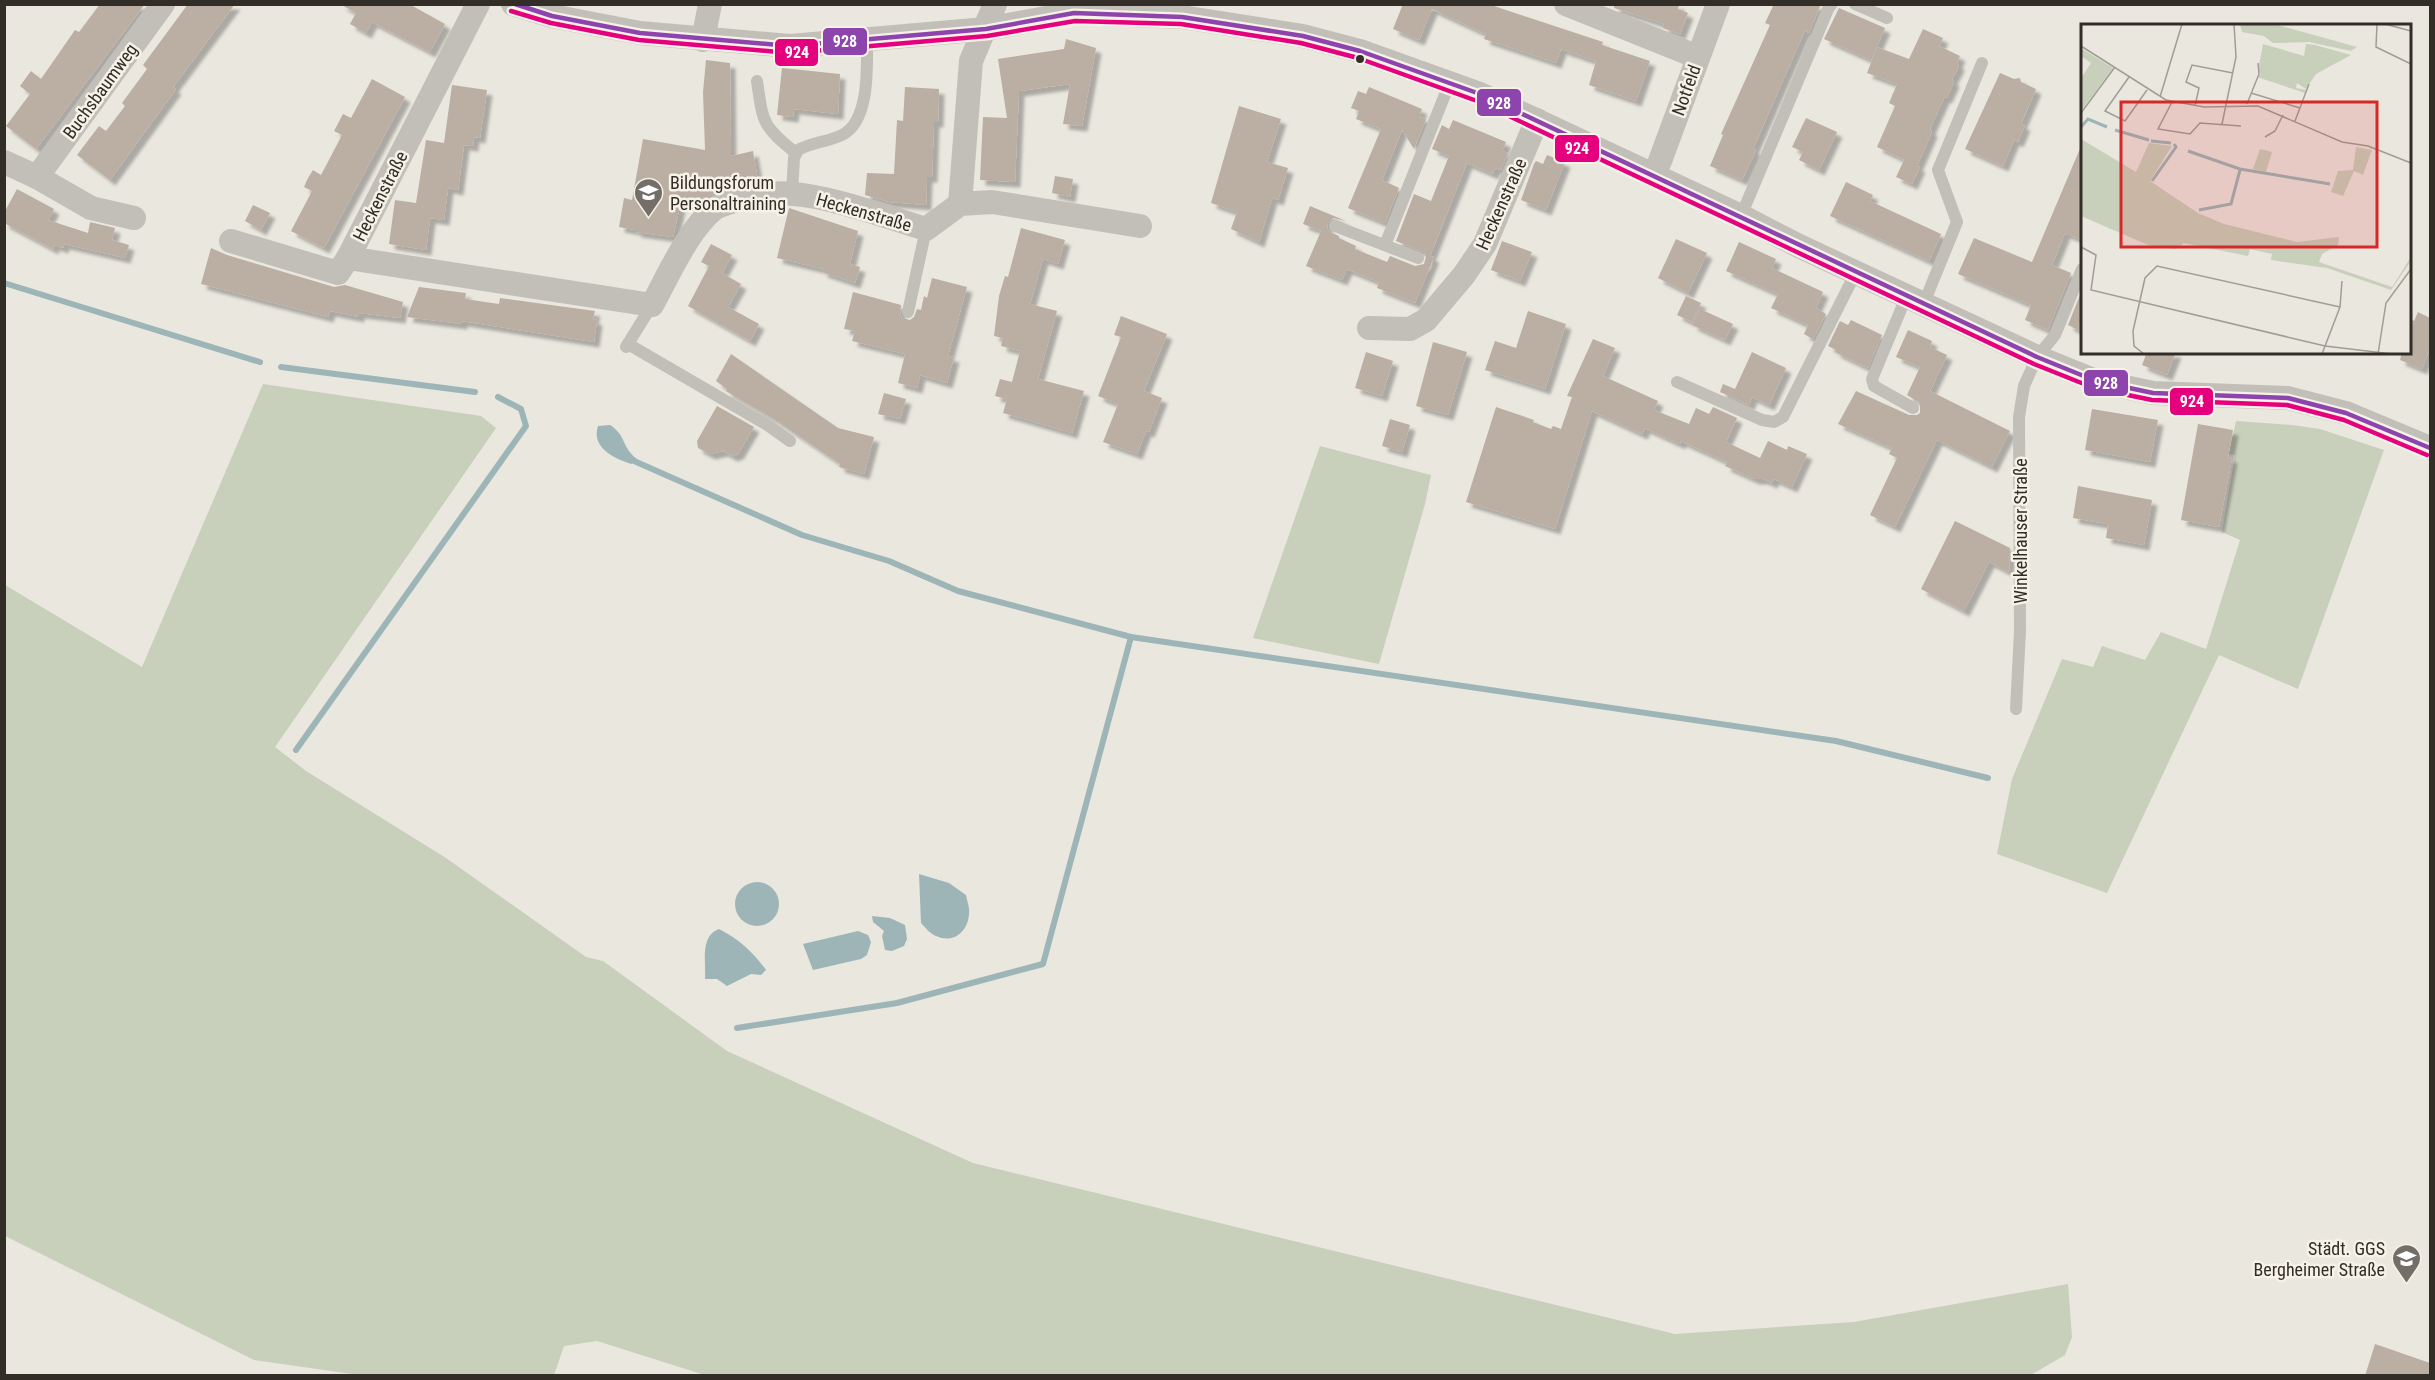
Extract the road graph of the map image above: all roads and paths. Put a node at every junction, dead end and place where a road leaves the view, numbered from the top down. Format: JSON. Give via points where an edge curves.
{"nodes":[{"id":1,"x":163,"y":4,"type":"edge"},
{"id":2,"x":478,"y":4,"type":"edge"},
{"id":3,"x":513,"y":4,"type":"edge"},
{"id":4,"x":710,"y":4,"type":"edge"},
{"id":5,"x":995,"y":4,"type":"edge"},
{"id":6,"x":1566,"y":4,"type":"edge"},
{"id":7,"x":1718,"y":4,"type":"edge"},
{"id":8,"x":1832,"y":4,"type":"edge"},
{"id":9,"x":1855,"y":4,"type":"edge"},
{"id":10,"x":1594,"y":10,"type":"edge"},
{"id":11,"x":1198,"y":11,"type":"edge"},
{"id":12,"x":1887,"y":18,"type":"dead end"},
{"id":13,"x":986,"y":29,"type":"junction"},
{"id":14,"x":703,"y":40,"type":"junction"},
{"id":15,"x":867,"y":40,"type":"junction"},
{"id":16,"x":1698,"y":57,"type":"junction"},
{"id":17,"x":1982,"y":63,"type":"dead end"},
{"id":18,"x":757,"y":81,"type":"dead end"},
{"id":19,"x":1450,"y":82,"type":"junction"},
{"id":20,"x":1538,"y":120,"type":"junction"},
{"id":21,"x":796,"y":153,"type":"junction"},
{"id":22,"x":4,"y":162,"type":"edge"},
{"id":23,"x":1653,"y":176,"type":"junction"},
{"id":24,"x":37,"y":177,"type":"junction"},
{"id":25,"x":792,"y":194,"type":"junction"},
{"id":26,"x":960,"y":204,"type":"junction"},
{"id":27,"x":1741,"y":216,"type":"junction"},
{"id":28,"x":134,"y":218,"type":"dead end"},
{"id":29,"x":1140,"y":226,"type":"dead end"},
{"id":30,"x":1335,"y":226,"type":"dead end"},
{"id":31,"x":926,"y":230,"type":"junction"},
{"id":32,"x":231,"y":241,"type":"dead end"},
{"id":33,"x":1385,"y":245,"type":"junction"},
{"id":34,"x":348,"y":258,"type":"junction"},
{"id":35,"x":1418,"y":258,"type":"dead end"},
{"id":36,"x":2081,"y":271,"type":"edge"},
{"id":37,"x":1856,"y":272,"type":"junction"},
{"id":38,"x":1916,"y":299,"type":"junction"},
{"id":39,"x":652,"y":305,"type":"junction"},
{"id":40,"x":908,"y":312,"type":"dead end"},
{"id":41,"x":1369,"y":328,"type":"dead end"},
{"id":42,"x":2037,"y":357,"type":"junction"},
{"id":43,"x":1677,"y":382,"type":"dead end"},
{"id":44,"x":1913,"y":408,"type":"dead end"},
{"id":45,"x":790,"y":441,"type":"dead end"},
{"id":46,"x":2430,"y":448,"type":"edge"},
{"id":47,"x":2016,"y":709,"type":"dead end"}],
"edges":[{"from":1,"to":24,"type":"street","name":"Buchsbaumweg"},
{"from":2,"to":34,"type":"street","name":"Heckenstraße"},
{"from":3,"to":14,"type":"street","via":[[552,16],[640,33]]},
{"from":4,"to":14,"type":"street"},
{"from":5,"to":13,"type":"street"},
{"from":6,"to":10,"type":"street"},
{"from":7,"to":16,"type":"street","name":"Notfeld"},
{"from":8,"to":27,"type":"lane"},
{"from":9,"to":12,"type":"lane"},
{"from":10,"to":16,"type":"street"},
{"from":11,"to":13,"type":"street","via":[[1074,13]]},
{"from":11,"to":19,"type":"street","via":[[1360,51]]},
{"from":13,"to":15,"type":"street"},
{"from":13,"to":26,"type":"street","via":[[971,61]]},
{"from":14,"to":15,"type":"street","via":[[790,46]]},
{"from":15,"to":21,"type":"lane","via":[[864,94],[856,123],[841,135]]},
{"from":16,"to":23,"type":"street","name":"Notfeld"},
{"from":17,"to":38,"type":"lane","via":[[1938,170],[1957,222]]},
{"from":18,"to":21,"type":"lane","via":[[767,127]]},
{"from":19,"to":20,"type":"street"},
{"from":19,"to":33,"type":"lane"},
{"from":20,"to":23,"type":"street"},
{"from":20,"to":41,"type":"street","name":"Heckenstraße","via":[[1485,244],[1464,275],[1426,320],[1410,329]]},
{"from":21,"to":25,"type":"lane"},
{"from":22,"to":24,"type":"street"},
{"from":23,"to":27,"type":"street"},
{"from":24,"to":28,"type":"street","via":[[92,208]]},
{"from":25,"to":31,"type":"street","name":"Heckenstraße","via":[[815,197]]},
{"from":25,"to":39,"type":"street","name":"Heckenstraße","via":[[745,196],[714,209],[693,234]]},
{"from":26,"to":29,"type":"street","via":[[992,201]]},
{"from":26,"to":31,"type":"street","name":"Heckenstraße"},
{"from":27,"to":37,"type":"street"},
{"from":30,"to":33,"type":"lane"},
{"from":31,"to":40,"type":"lane"},
{"from":32,"to":34,"type":"street","name":"Heckenstraße","via":[[338,273]]},
{"from":33,"to":35,"type":"lane"},
{"from":34,"to":39,"type":"street","name":"Heckenstraße"},
{"from":36,"to":42,"type":"lane","name":"Winkelhauser Straße","via":[[2055,334]]},
{"from":37,"to":38,"type":"street"},
{"from":37,"to":43,"type":"lane","via":[[1783,417],[1774,422],[1762,420]]},
{"from":38,"to":42,"type":"street"},
{"from":38,"to":44,"type":"lane","via":[[1872,379],[1874,386]]},
{"from":39,"to":45,"type":"lane","via":[[627,346]]},
{"from":42,"to":46,"type":"street","via":[[2096,381],[2153,393],[2288,398],[2346,413]]},
{"from":42,"to":47,"type":"lane","name":"Winkelhauser Straße","via":[[2024,386],[2019,417],[2020,631]]}]}
